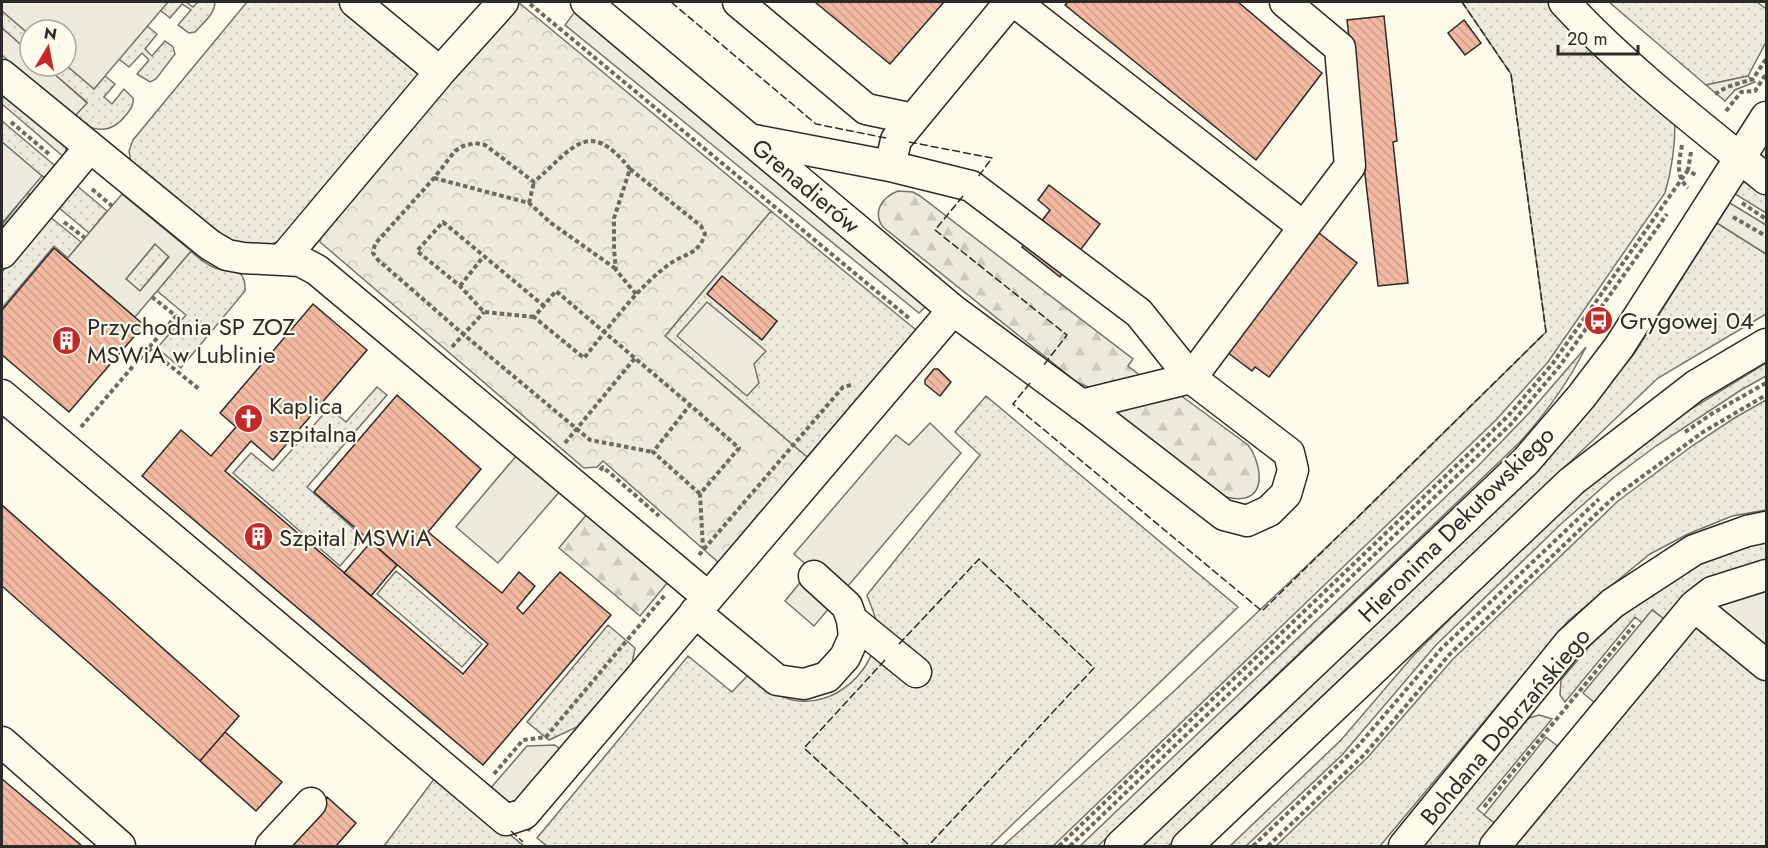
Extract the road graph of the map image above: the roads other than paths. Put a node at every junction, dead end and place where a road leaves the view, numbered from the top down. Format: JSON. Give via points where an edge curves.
{"nodes":[{"id":1,"x":355,"y":2,"type":"edge"},
{"id":2,"x":503,"y":2,"type":"edge"},
{"id":3,"x":586,"y":2,"type":"edge"},
{"id":4,"x":738,"y":2,"type":"edge"},
{"id":5,"x":1010,"y":2,"type":"edge"},
{"id":6,"x":1015,"y":2,"type":"edge"},
{"id":7,"x":1286,"y":2,"type":"edge"},
{"id":8,"x":1564,"y":2,"type":"edge"},
{"id":9,"x":441,"y":72,"type":"junction"},
{"id":10,"x":2,"y":75,"type":"edge"},
{"id":11,"x":1761,"y":104,"type":"edge"},
{"id":12,"x":913,"y":119,"type":"junction"},
{"id":13,"x":751,"y":140,"type":"junction"},
{"id":14,"x":90,"y":147,"type":"junction"},
{"id":15,"x":1740,"y":158,"type":"junction"},
{"id":16,"x":890,"y":166,"type":"junction"},
{"id":17,"x":1767,"y":179,"type":"edge"},
{"id":18,"x":1304,"y":227,"type":"junction"},
{"id":19,"x":2,"y":254,"type":"edge"},
{"id":20,"x":283,"y":259,"type":"junction"},
{"id":21,"x":953,"y":310,"type":"junction"},
{"id":22,"x":1767,"y":344,"type":"edge"},
{"id":23,"x":1191,"y":378,"type":"junction"},
{"id":24,"x":2,"y":395,"type":"edge"},
{"id":25,"x":1081,"y":405,"type":"junction"},
{"id":26,"x":1767,"y":527,"type":"edge"},
{"id":27,"x":1767,"y":575,"type":"edge"},
{"id":28,"x":814,"y":576,"type":"dead end"},
{"id":29,"x":702,"y":605,"type":"junction"},
{"id":30,"x":1694,"y":606,"type":"junction"},
{"id":31,"x":852,"y":620,"type":"junction"},
{"id":32,"x":1767,"y":665,"type":"edge"},
{"id":33,"x":916,"y":672,"type":"dead end"},
{"id":34,"x":2,"y":742,"type":"edge"},
{"id":35,"x":311,"y":803,"type":"dead end"},
{"id":36,"x":120,"y":846,"type":"edge"},
{"id":37,"x":271,"y":846,"type":"edge"},
{"id":38,"x":1120,"y":846,"type":"edge"},
{"id":39,"x":1187,"y":846,"type":"edge"},
{"id":40,"x":1404,"y":846,"type":"edge"},
{"id":41,"x":1495,"y":846,"type":"edge"}],
"edges":[{"from":1,"to":9,"type":"street"},
{"from":2,"to":9,"type":"street"},
{"from":3,"to":13,"type":"street","name":"Grenadierów"},
{"from":4,"to":12,"type":"street","via":[[866,109]]},
{"from":5,"to":12,"type":"street"},
{"from":6,"to":18,"type":"street"},
{"from":7,"to":18,"type":"street","via":[[1340,48],[1350,166]]},
{"from":8,"to":15,"type":"street","via":[[1617,55]]},
{"from":9,"to":20,"type":"street"},
{"from":10,"to":14,"type":"street"},
{"from":11,"to":15,"type":"street","name":"Hieronima Dekutowskiego"},
{"from":12,"to":16,"type":"street","via":[[896,140]]},
{"from":13,"to":16,"type":"street","name":"Grenadierów"},
{"from":13,"to":21,"type":"street","name":"Grenadierów"},
{"from":14,"to":19,"type":"street"},
{"from":14,"to":20,"type":"street","via":[[227,255]]},
{"from":15,"to":17,"type":"street"},
{"from":15,"to":38,"type":"street","name":"Hieronima Dekutowskiego","via":[[1619,347],[1526,460]]},
{"from":16,"to":23,"type":"street","name":"Grenadierów","via":[[971,186],[1139,313]]},
{"from":18,"to":23,"type":"street"},
{"from":20,"to":29,"type":"street","via":[[300,261],[317,270],[682,575]]},
{"from":21,"to":25,"type":"street","name":"Grenadierów"},
{"from":21,"to":29,"type":"street"},
{"from":22,"to":39,"type":"street","name":"Hieronima Dekutowskiego","via":[[1695,386],[1572,481]]},
{"from":23,"to":25,"type":"street"},
{"from":23,"to":25,"type":"street","name":"Grenadierów","via":[[1289,453],[1293,470],[1286,494],[1269,511],[1247,521],[1224,515]]},
{"from":24,"to":29,"type":"street","via":[[506,820],[524,814]]},
{"from":26,"to":40,"type":"street","name":"Bohdana Dobrzańskiego","via":[[1694,550],[1613,603],[1570,642]]},
{"from":27,"to":30,"type":"street","via":[[1712,592]]},
{"from":28,"to":31,"type":"street","via":[[847,606]]},
{"from":29,"to":31,"type":"street","via":[[777,680],[804,684],[827,677],[845,657],[854,637]]},
{"from":30,"to":32,"type":"street"},
{"from":30,"to":41,"type":"street"},
{"from":31,"to":33,"type":"street"},
{"from":34,"to":36,"type":"street"},
{"from":35,"to":37,"type":"street"}]}
